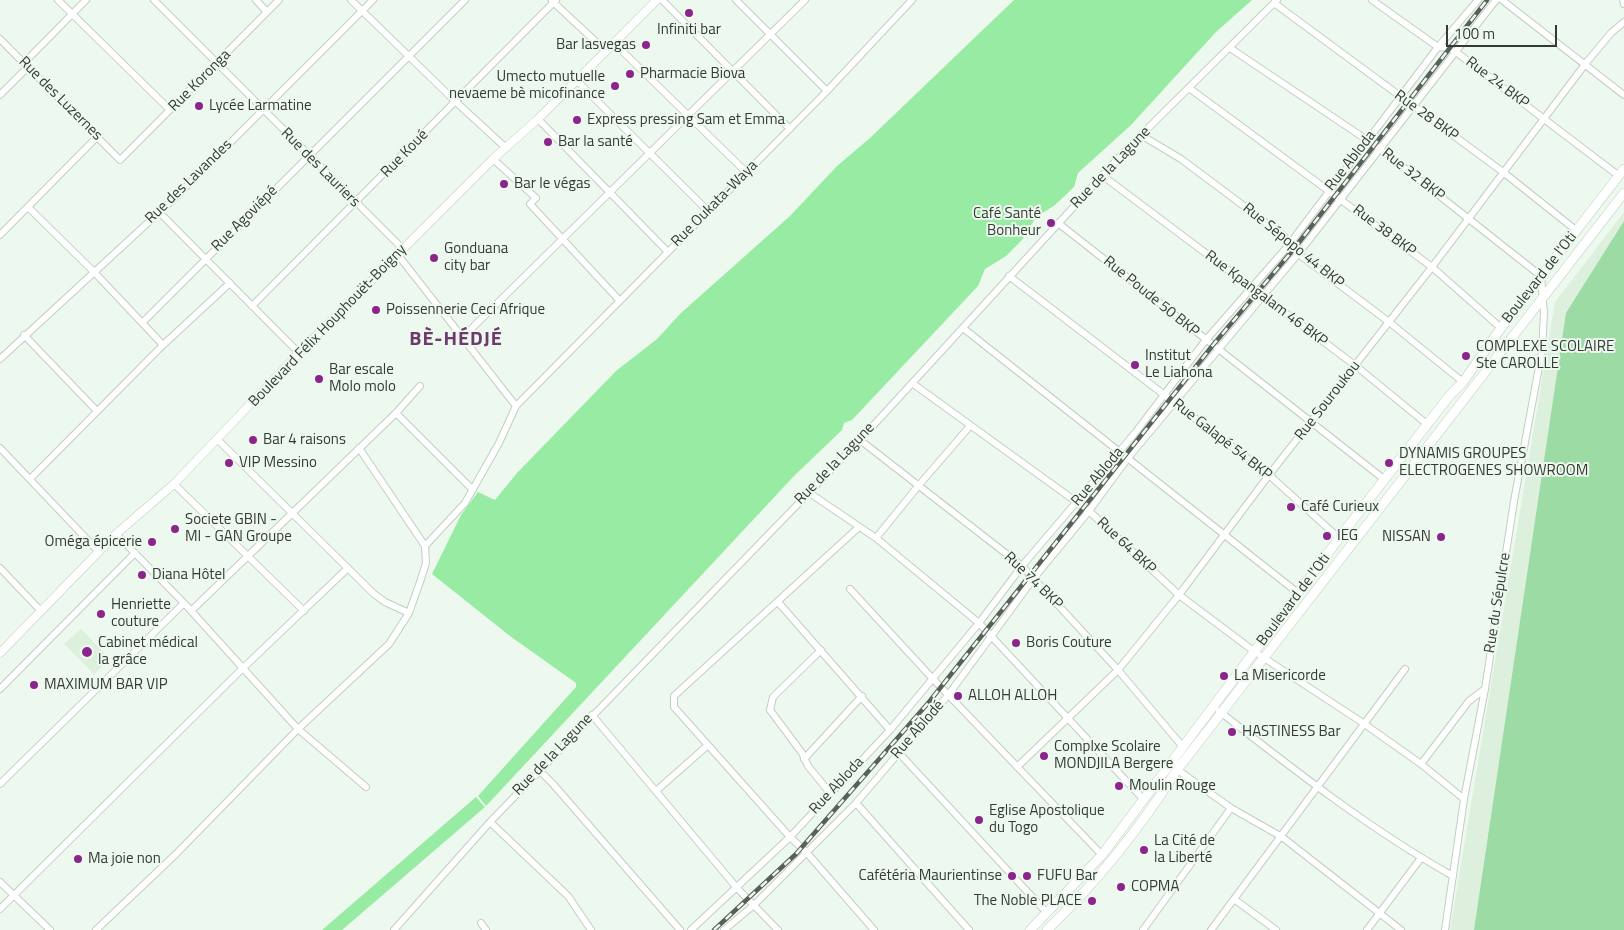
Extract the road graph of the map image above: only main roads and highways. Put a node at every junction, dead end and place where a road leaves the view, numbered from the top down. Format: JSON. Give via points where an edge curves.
{"nodes":[{"id":1,"x":1621,"y":172,"type":"edge"},
{"id":2,"x":1624,"y":193,"type":"edge"},
{"id":3,"x":1174,"y":767,"type":"junction"},
{"id":4,"x":1078,"y":882,"type":"junction"},
{"id":5,"x":1087,"y":889,"type":"junction"},
{"id":6,"x":1030,"y":930,"type":"edge"},
{"id":7,"x":1047,"y":930,"type":"edge"}],
"edges":[{"from":1,"to":3,"type":"main road","name":"Boulevard de l'Oti","via":[[1298,593],[1183,747]]},
{"from":2,"to":3,"type":"main road","name":"Boulevard de l'Oti","via":[[1265,659]]},
{"from":3,"to":4,"type":"main road","name":"Boulevard de l'Oti"},
{"from":3,"to":5,"type":"main road","name":"Boulevard de l'Oti","via":[[1153,808]]},
{"from":4,"to":5,"type":"main road"},
{"from":4,"to":6,"type":"main road","name":"Boulevard de l'Oti"},
{"from":5,"to":7,"type":"main road","name":"Boulevard de l'Oti"}]}
